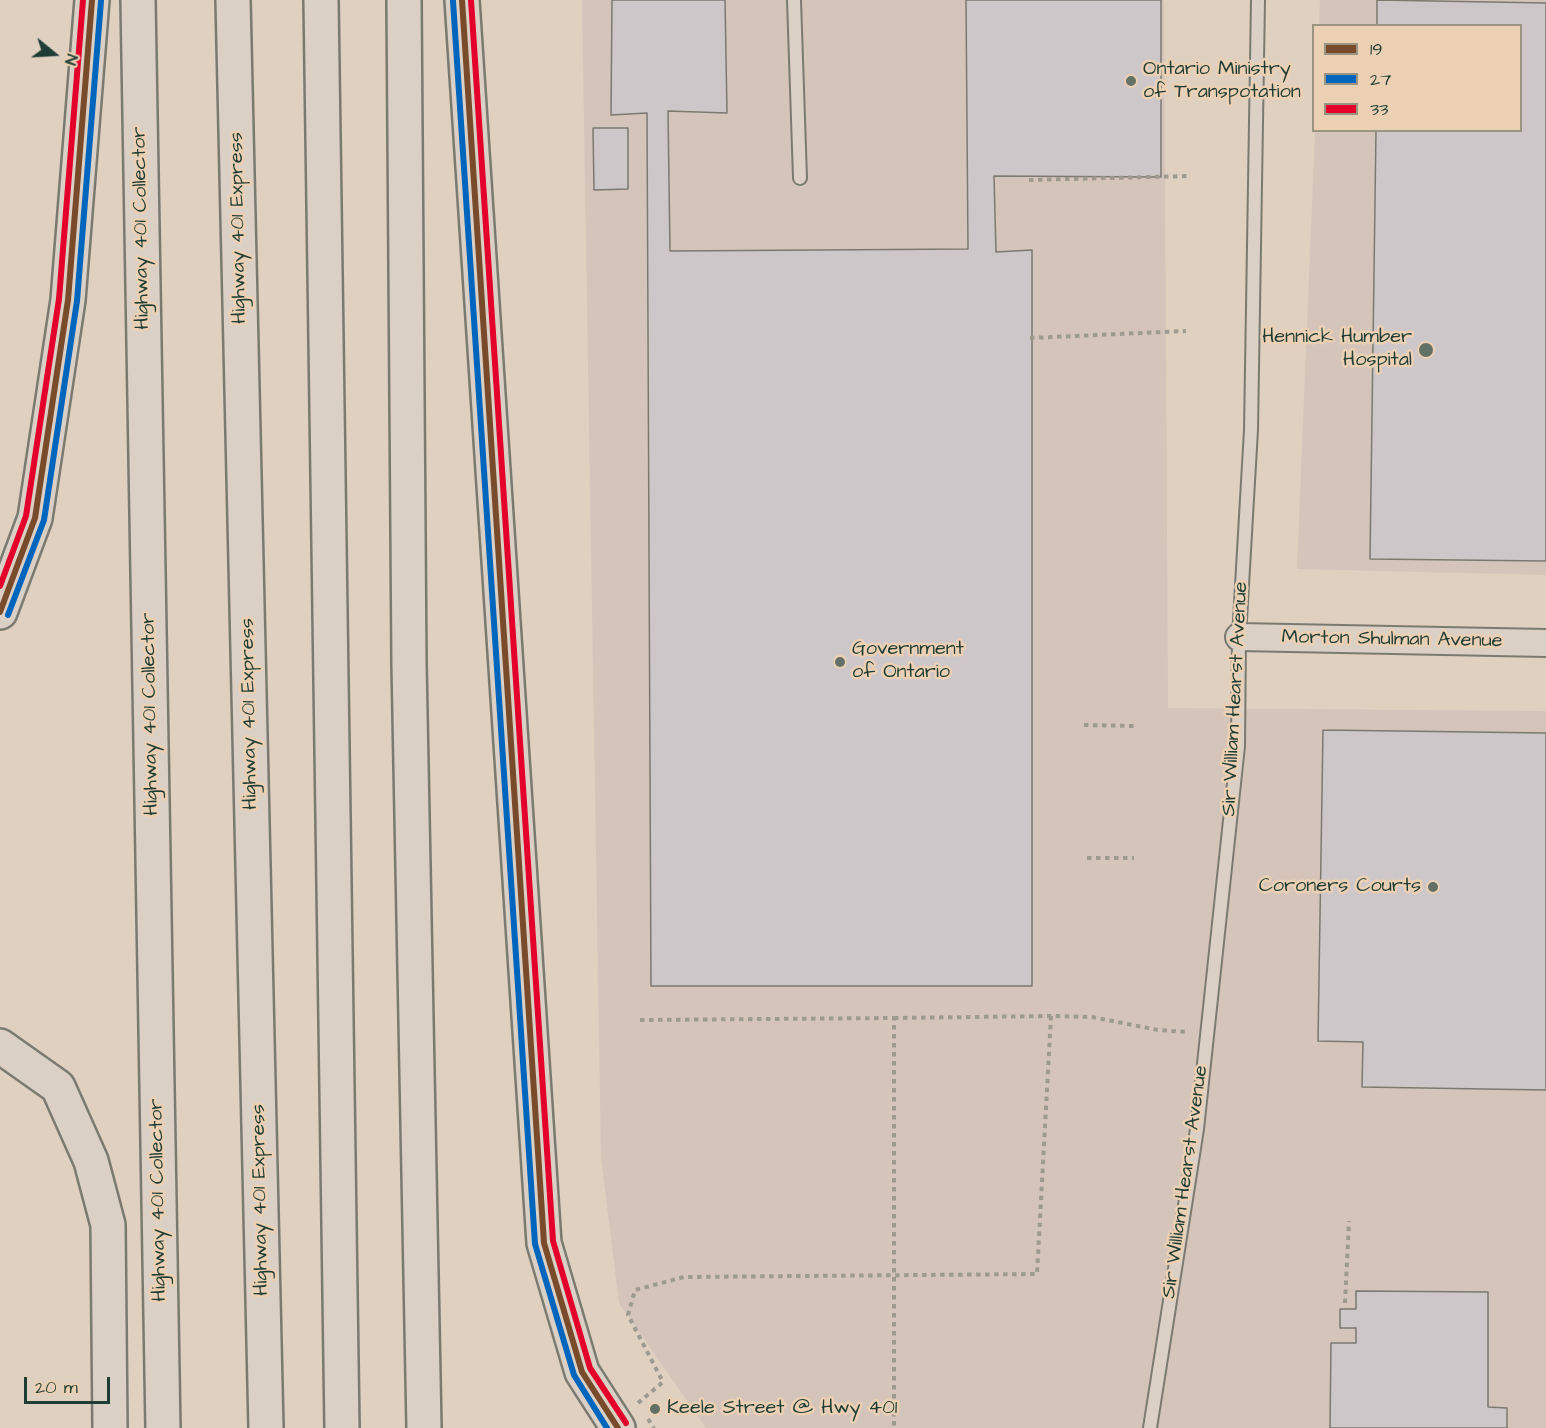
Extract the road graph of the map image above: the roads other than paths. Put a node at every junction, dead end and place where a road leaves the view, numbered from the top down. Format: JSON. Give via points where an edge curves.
{"nodes":[{"id":1,"x":92,"y":0,"type":"edge"},
{"id":2,"x":138,"y":0,"type":"edge"},
{"id":3,"x":233,"y":0,"type":"edge"},
{"id":4,"x":321,"y":0,"type":"edge"},
{"id":5,"x":404,"y":0,"type":"edge"},
{"id":6,"x":462,"y":0,"type":"edge"},
{"id":7,"x":794,"y":0,"type":"edge"},
{"id":8,"x":1258,"y":0,"type":"edge"},
{"id":9,"x":800,"y":178,"type":"dead end"},
{"id":10,"x":0,"y":612,"type":"edge"},
{"id":11,"x":1239,"y":637,"type":"junction"},
{"id":12,"x":1546,"y":643,"type":"edge"},
{"id":13,"x":0,"y":1047,"type":"edge"},
{"id":14,"x":110,"y":1428,"type":"edge"},
{"id":15,"x":163,"y":1428,"type":"edge"},
{"id":16,"x":266,"y":1428,"type":"edge"},
{"id":17,"x":342,"y":1428,"type":"edge"},
{"id":18,"x":424,"y":1428,"type":"edge"},
{"id":19,"x":618,"y":1428,"type":"edge"},
{"id":20,"x":1150,"y":1428,"type":"edge"}],
"edges":[{"from":1,"to":10,"type":"highway","via":[[66,312],[35,518]]},
{"from":2,"to":15,"type":"highway","name":"Highway 401 Collector"},
{"from":3,"to":16,"type":"highway","name":"Highway 401 Express"},
{"from":4,"to":17,"type":"highway"},
{"from":5,"to":18,"type":"highway","via":[[410,675]]},
{"from":6,"to":19,"type":"highway","via":[[544,1244],[582,1372]]},
{"from":7,"to":9,"type":"lane"},
{"from":8,"to":11,"type":"lane","name":"Sir William Hearst Avenue","via":[[1251,430]]},
{"from":11,"to":12,"type":"street","name":"Morton Shulman Avenue"},
{"from":11,"to":20,"type":"lane","name":"Sir William Hearst Avenue","via":[[1238,746],[1197,1129]]},
{"from":13,"to":14,"type":"highway","via":[[58,1087],[92,1161],[108,1226]]}]}
